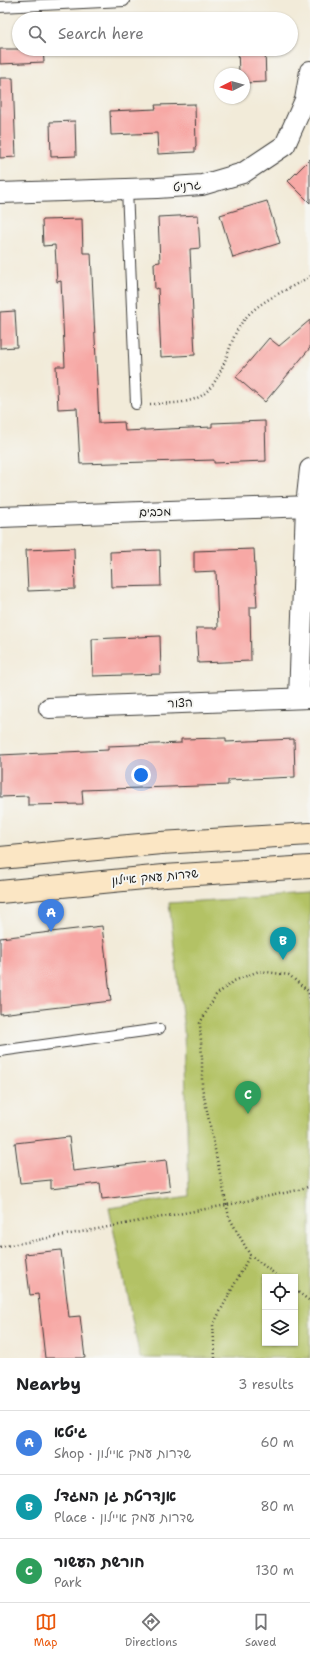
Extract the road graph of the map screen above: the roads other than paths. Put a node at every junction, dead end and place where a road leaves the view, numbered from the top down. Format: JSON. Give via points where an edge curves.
{"nodes":[{"id":1,"x":124,"y":1,"type":"dead end"},
{"id":2,"x":0,"y":7,"type":"edge"},
{"id":3,"x":310,"y":71,"type":"edge"},
{"id":4,"x":128,"y":189,"type":"junction"},
{"id":5,"x":0,"y":193,"type":"edge"},
{"id":6,"x":136,"y":404,"type":"road end"},
{"id":7,"x":310,"y":469,"type":"edge"},
{"id":8,"x":308,"y":506,"type":"edge"},
{"id":9,"x":0,"y":517,"type":"edge"},
{"id":10,"x":305,"y":698,"type":"edge"},
{"id":11,"x":49,"y":708,"type":"dead end"},
{"id":12,"x":310,"y":834,"type":"edge"},
{"id":13,"x":0,"y":858,"type":"edge"},
{"id":14,"x":310,"y":867,"type":"edge"},
{"id":15,"x":0,"y":892,"type":"edge"},
{"id":16,"x":159,"y":1029,"type":"dead end"},
{"id":17,"x":0,"y":1051,"type":"edge"}],
"edges":[{"from":1,"to":2,"type":"lane"},
{"from":3,"to":4,"type":"street","name":"גרניט","via":[[305,100],[285,145],[243,173],[202,185]]},
{"from":4,"to":5,"type":"street","name":"גרניט"},
{"from":4,"to":6,"type":"lane"},
{"from":7,"to":8,"type":"street"},
{"from":8,"to":9,"type":"street","name":"מכבים"},
{"from":8,"to":10,"type":"street"},
{"from":10,"to":11,"type":"street","name":"הצור"},
{"from":12,"to":13,"type":"main road","via":[[161,843]]},
{"from":14,"to":15,"type":"main road","name":"שדרות עמק איילון","via":[[156,877]]},
{"from":16,"to":17,"type":"lane"}]}
